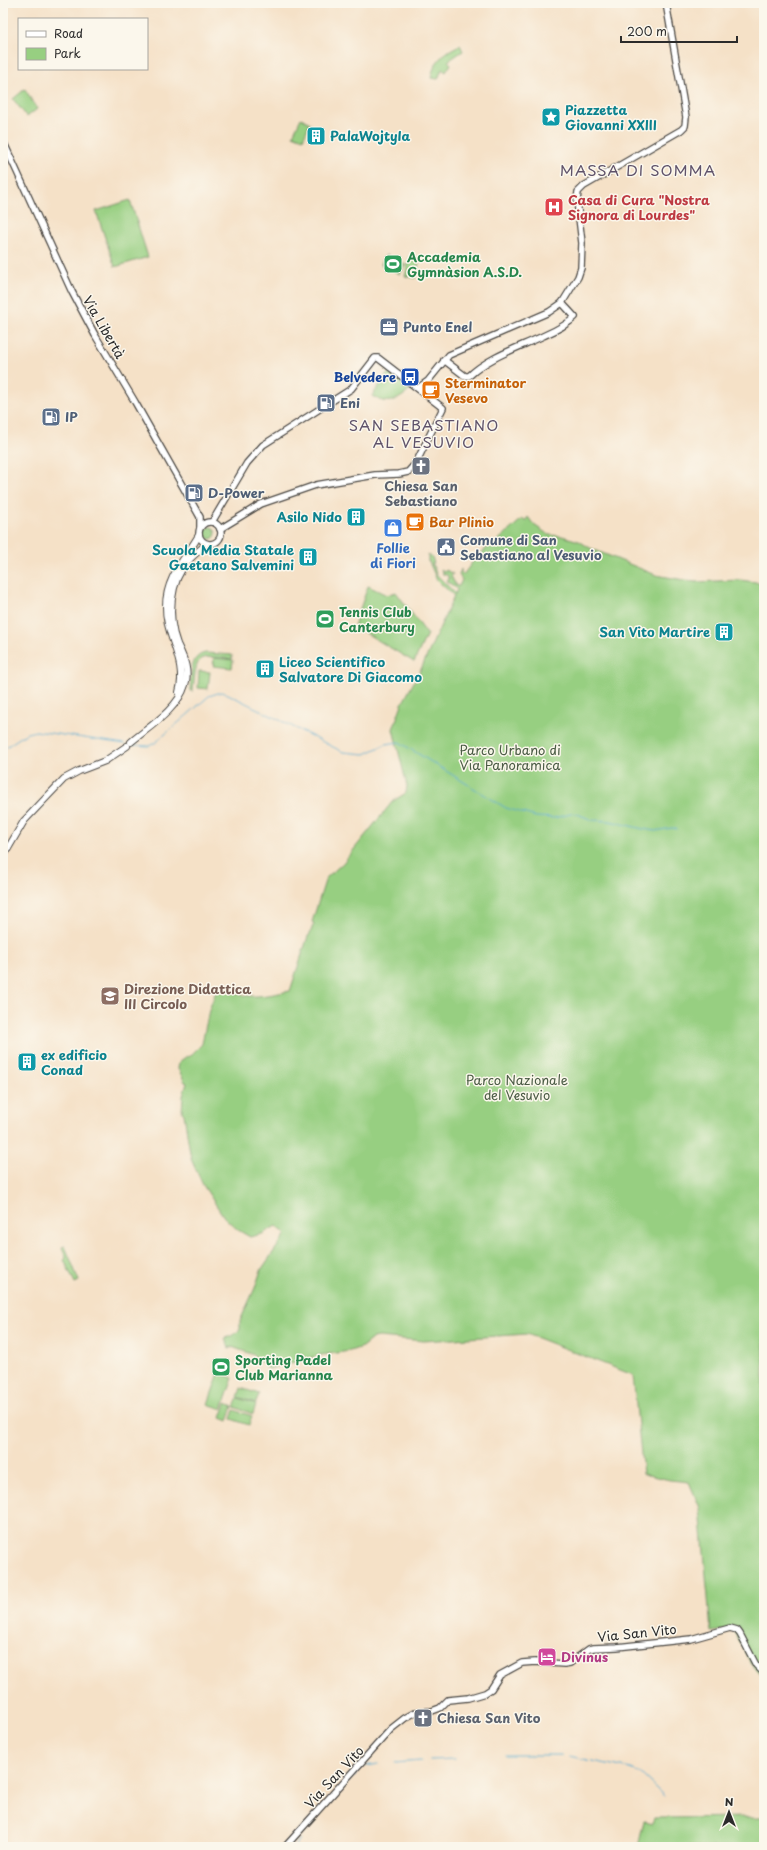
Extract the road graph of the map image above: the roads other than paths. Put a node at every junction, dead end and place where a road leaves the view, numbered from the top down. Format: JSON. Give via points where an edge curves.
{"nodes":[{"id":1,"x":666,"y":3,"type":"edge"},
{"id":2,"x":3,"y":141,"type":"edge"},
{"id":3,"x":562,"y":303,"type":"junction"},
{"id":4,"x":444,"y":360,"type":"junction"},
{"id":5,"x":434,"y":374,"type":"junction"},
{"id":6,"x":418,"y":388,"type":"junction"},
{"id":7,"x":426,"y":394,"type":"junction"},
{"id":8,"x":200,"y":517,"type":"junction"},
{"id":9,"x":210,"y":522,"type":"junction"},
{"id":10,"x":200,"y":527,"type":"junction"},
{"id":11,"x":220,"y":529,"type":"junction"},
{"id":12,"x":199,"y":534,"type":"junction"},
{"id":13,"x":207,"y":544,"type":"junction"},
{"id":14,"x":175,"y":702,"type":"junction"},
{"id":15,"x":3,"y":857,"type":"edge"},
{"id":16,"x":764,"y":1673,"type":"edge"},
{"id":17,"x":297,"y":1835,"type":"junction"},
{"id":18,"x":285,"y":1847,"type":"edge"},
{"id":19,"x":290,"y":1847,"type":"edge"}],
"edges":[{"from":1,"to":3,"type":"street","via":[[686,117],[685,126],[580,190],[577,201],[582,243],[581,268]]},
{"from":2,"to":8,"type":"street","name":"Via Libertà","via":[[72,292]]},
{"from":3,"to":4,"type":"street","via":[[549,312],[449,355]]},
{"from":3,"to":4,"type":"street","via":[[575,317],[556,331],[481,366],[468,376]]},
{"from":4,"to":5,"type":"street"},
{"from":5,"to":6,"type":"street"},
{"from":5,"to":7,"type":"street"},
{"from":6,"to":7,"type":"street"},
{"from":6,"to":9,"type":"street","via":[[376,358],[351,389],[263,445],[247,463]]},
{"from":7,"to":11,"type":"street","via":[[443,408],[413,468],[402,474],[375,475],[316,485],[261,504]]},
{"from":8,"to":9,"type":"street"},
{"from":8,"to":10,"type":"street","name":"Via Libertà"},
{"from":9,"to":10,"type":"street"},
{"from":9,"to":11,"type":"street"},
{"from":10,"to":12,"type":"street"},
{"from":11,"to":13,"type":"street","via":[[219,539]]},
{"from":12,"to":13,"type":"street","via":[[201,540]]},
{"from":12,"to":14,"type":"main road","via":[[176,568],[166,599],[168,627],[181,669],[180,687]]},
{"from":13,"to":14,"type":"main road","via":[[188,560],[177,579],[173,594],[173,629],[186,669],[185,685]]},
{"from":14,"to":15,"type":"main road","via":[[129,744],[105,761],[64,779],[24,821]]},
{"from":16,"to":17,"type":"street","name":"Via San Vito","via":[[737,1630],[730,1628],[691,1639],[593,1648],[570,1663],[522,1663],[500,1674],[491,1689],[485,1693],[448,1700],[436,1710],[411,1714],[391,1729]]},
{"from":17,"to":18,"type":"street","name":"Via San Vito"},
{"from":17,"to":19,"type":"street","name":"Via San Vito"}]}
